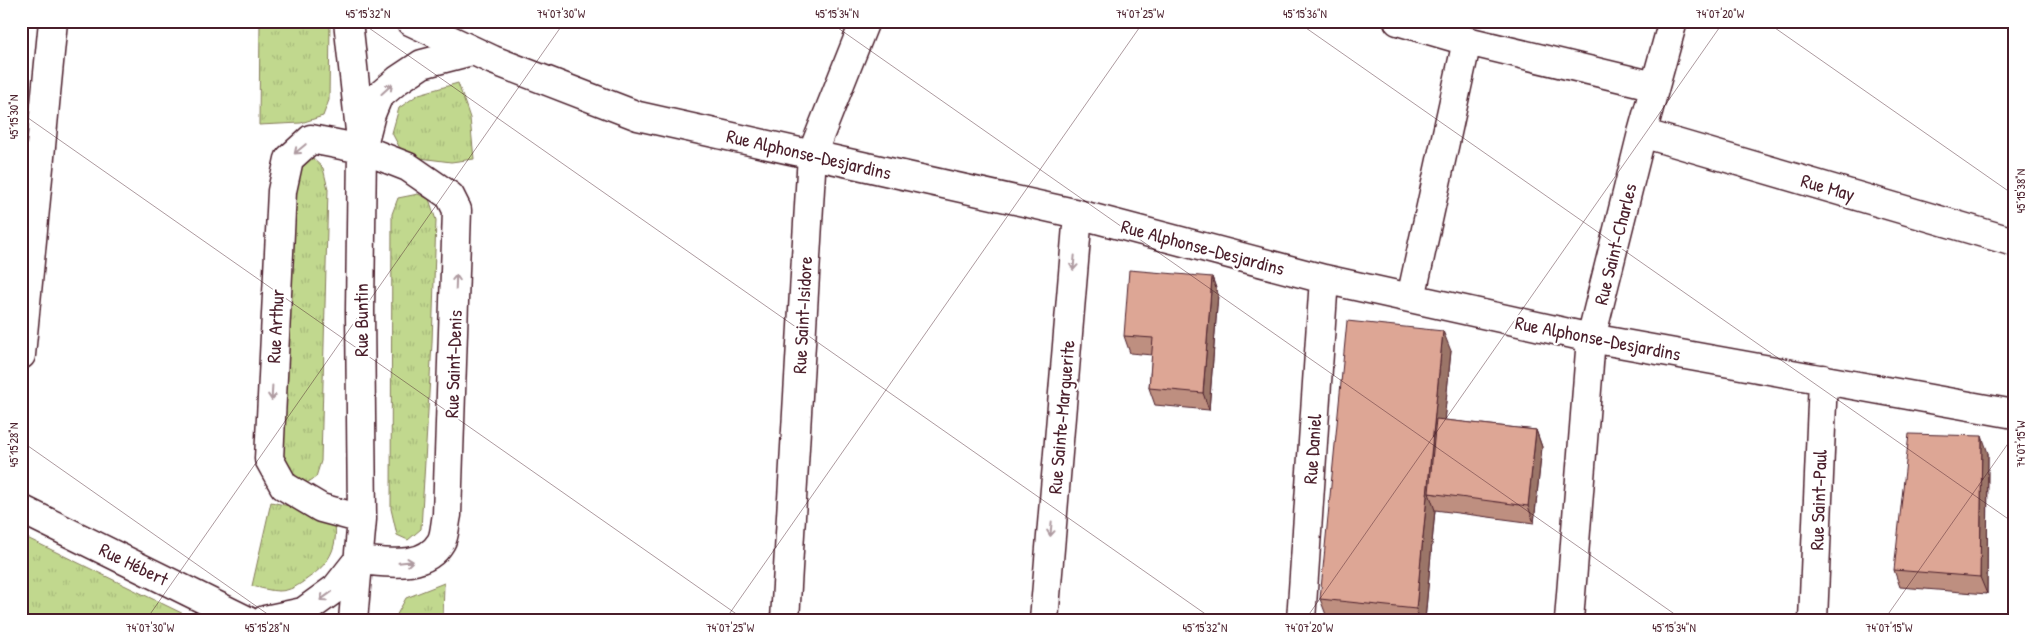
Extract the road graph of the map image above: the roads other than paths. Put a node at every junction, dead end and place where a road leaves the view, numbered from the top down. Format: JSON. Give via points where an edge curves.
{"nodes":[{"id":1,"x":53,"y":21,"type":"edge"},
{"id":2,"x":348,"y":21,"type":"edge"},
{"id":3,"x":410,"y":21,"type":"edge"},
{"id":4,"x":865,"y":21,"type":"edge"},
{"id":5,"x":1398,"y":21,"type":"edge"},
{"id":6,"x":1673,"y":21,"type":"edge"},
{"id":7,"x":1467,"y":41,"type":"junction"},
{"id":8,"x":472,"y":51,"type":"junction"},
{"id":9,"x":1655,"y":86,"type":"junction"},
{"id":10,"x":1642,"y":133,"type":"junction"},
{"id":11,"x":362,"y":149,"type":"junction"},
{"id":12,"x":812,"y":154,"type":"junction"},
{"id":13,"x":1078,"y":214,"type":"junction"},
{"id":14,"x":2014,"y":242,"type":"edge"},
{"id":15,"x":1324,"y":279,"type":"junction"},
{"id":16,"x":1412,"y":298,"type":"junction"},
{"id":17,"x":1591,"y":338,"type":"junction"},
{"id":18,"x":21,"y":355,"type":"edge"},
{"id":19,"x":1823,"y":380,"type":"junction"},
{"id":20,"x":2014,"y":414,"type":"edge"},
{"id":21,"x":21,"y":509,"type":"edge"},
{"id":22,"x":362,"y":519,"type":"junction"},
{"id":23,"x":358,"y":560,"type":"junction"},
{"id":24,"x":246,"y":620,"type":"edge"},
{"id":25,"x":265,"y":620,"type":"edge"},
{"id":26,"x":353,"y":620,"type":"edge"},
{"id":27,"x":785,"y":620,"type":"edge"},
{"id":28,"x":1044,"y":620,"type":"edge"},
{"id":29,"x":1301,"y":620,"type":"edge"},
{"id":30,"x":1569,"y":620,"type":"edge"},
{"id":31,"x":1813,"y":620,"type":"edge"}],
"edges":[{"from":1,"to":18,"type":"street"},
{"from":2,"to":11,"type":"street","name":"Rue Buntin"},
{"from":3,"to":8,"type":"street","name":"Rue Alphonse-Desjardins"},
{"from":4,"to":12,"type":"street","name":"Rue Saint-Isidore"},
{"from":5,"to":7,"type":"street"},
{"from":6,"to":9,"type":"street","name":"Rue Saint-Charles"},
{"from":7,"to":9,"type":"street"},
{"from":7,"to":16,"type":"street"},
{"from":11,"to":8,"type":"street","one_way":true,"via":[[378,97],[422,64]]},
{"from":8,"to":12,"type":"street","name":"Rue Alphonse-Desjardins","via":[[638,116]]},
{"from":9,"to":10,"type":"street","name":"Rue Saint-Charles"},
{"from":10,"to":14,"type":"street","name":"Rue May"},
{"from":10,"to":17,"type":"street","name":"Rue Saint-Charles"},
{"from":11,"to":22,"type":"street","name":"Rue Buntin"},
{"from":11,"to":22,"type":"street","name":"Rue Arthur","one_way":true,"via":[[312,139],[289,158],[282,191],[269,459],[284,486],[321,508]]},
{"from":23,"to":11,"type":"street","name":"Rue Saint-Denis","one_way":true,"via":[[409,563],[429,555],[441,541],[447,515],[457,248],[457,210],[450,196],[408,167]]},
{"from":12,"to":13,"type":"street","name":"Rue Alphonse-Desjardins"},
{"from":12,"to":27,"type":"street","name":"Rue Saint-Isidore"},
{"from":13,"to":15,"type":"street","name":"Rue Alphonse-Desjardins"},
{"from":13,"to":28,"type":"street","name":"Rue Sainte-Marguerite","one_way":true},
{"from":15,"to":16,"type":"street","name":"Rue Alphonse-Desjardins"},
{"from":15,"to":29,"type":"street","name":"Rue Daniel"},
{"from":16,"to":17,"type":"street","name":"Rue Alphonse-Desjardins"},
{"from":17,"to":19,"type":"street","name":"Rue Alphonse-Desjardins"},
{"from":17,"to":30,"type":"street","name":"Rue Saint-Charles"},
{"from":19,"to":20,"type":"street","name":"Rue Alphonse-Desjardins"},
{"from":19,"to":31,"type":"street","name":"Rue Saint-Paul"},
{"from":21,"to":24,"type":"street","name":"Rue Hébert"},
{"from":22,"to":23,"type":"street","name":"Rue Buntin"},
{"from":23,"to":25,"type":"street","one_way":true,"via":[[336,588],[303,612]]},
{"from":23,"to":26,"type":"street","name":"Rue Buntin"}]}
